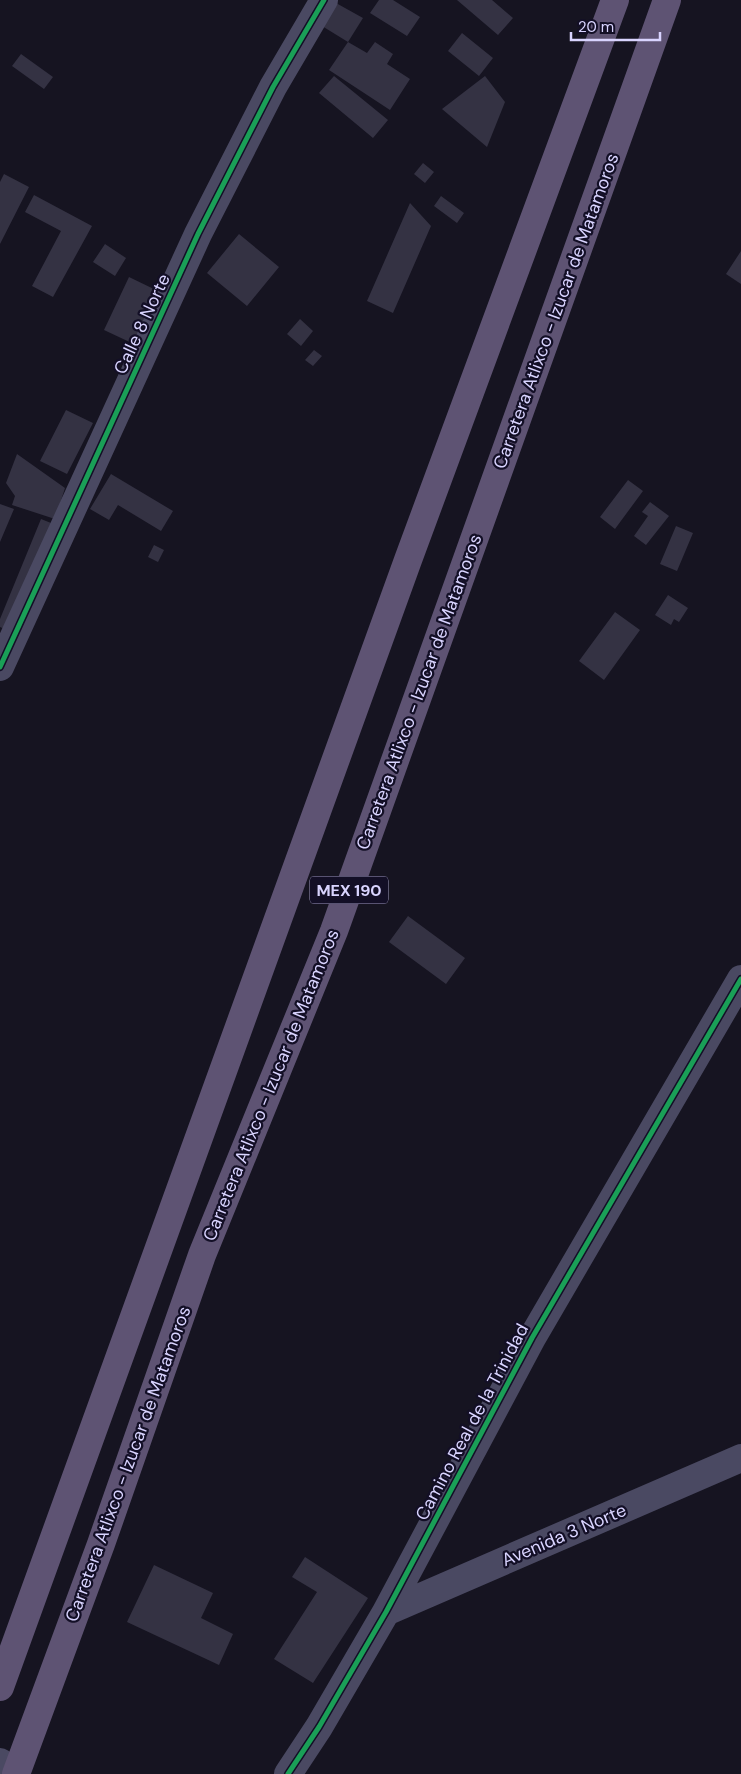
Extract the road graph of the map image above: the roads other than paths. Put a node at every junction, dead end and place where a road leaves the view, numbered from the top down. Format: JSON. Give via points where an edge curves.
{"nodes":[{"id":1,"x":324,"y":0,"type":"edge"},
{"id":2,"x":616,"y":0,"type":"edge"},
{"id":3,"x":667,"y":0,"type":"edge"},
{"id":4,"x":0,"y":667,"type":"edge"},
{"id":5,"x":741,"y":979,"type":"edge"},
{"id":6,"x":741,"y":1458,"type":"edge"},
{"id":7,"x":386,"y":1612,"type":"junction"},
{"id":8,"x":0,"y":1687,"type":"edge"},
{"id":9,"x":0,"y":1762,"type":"edge"},
{"id":10,"x":16,"y":1774,"type":"edge"},
{"id":11,"x":288,"y":1774,"type":"edge"}],
"edges":[{"from":1,"to":4,"type":"street","name":"Calle 8 Norte","via":[[273,87],[198,234]]},
{"from":2,"to":8,"type":"main road","number":"MEX 190","via":[[404,570]]},
{"from":3,"to":10,"type":"main road","name":"Carretera Atlixco - Izucar de Matamoros","number":"MEX 190","via":[[334,931],[202,1255]]},
{"from":5,"to":7,"type":"street","name":"Camino Real de la Trinidad","via":[[532,1338]]},
{"from":6,"to":7,"type":"street","name":"Avenida 3 Norte"},
{"from":7,"to":11,"type":"street","name":"Camino Real de la Trinidad"},
{"from":9,"to":10,"type":"street"}]}
